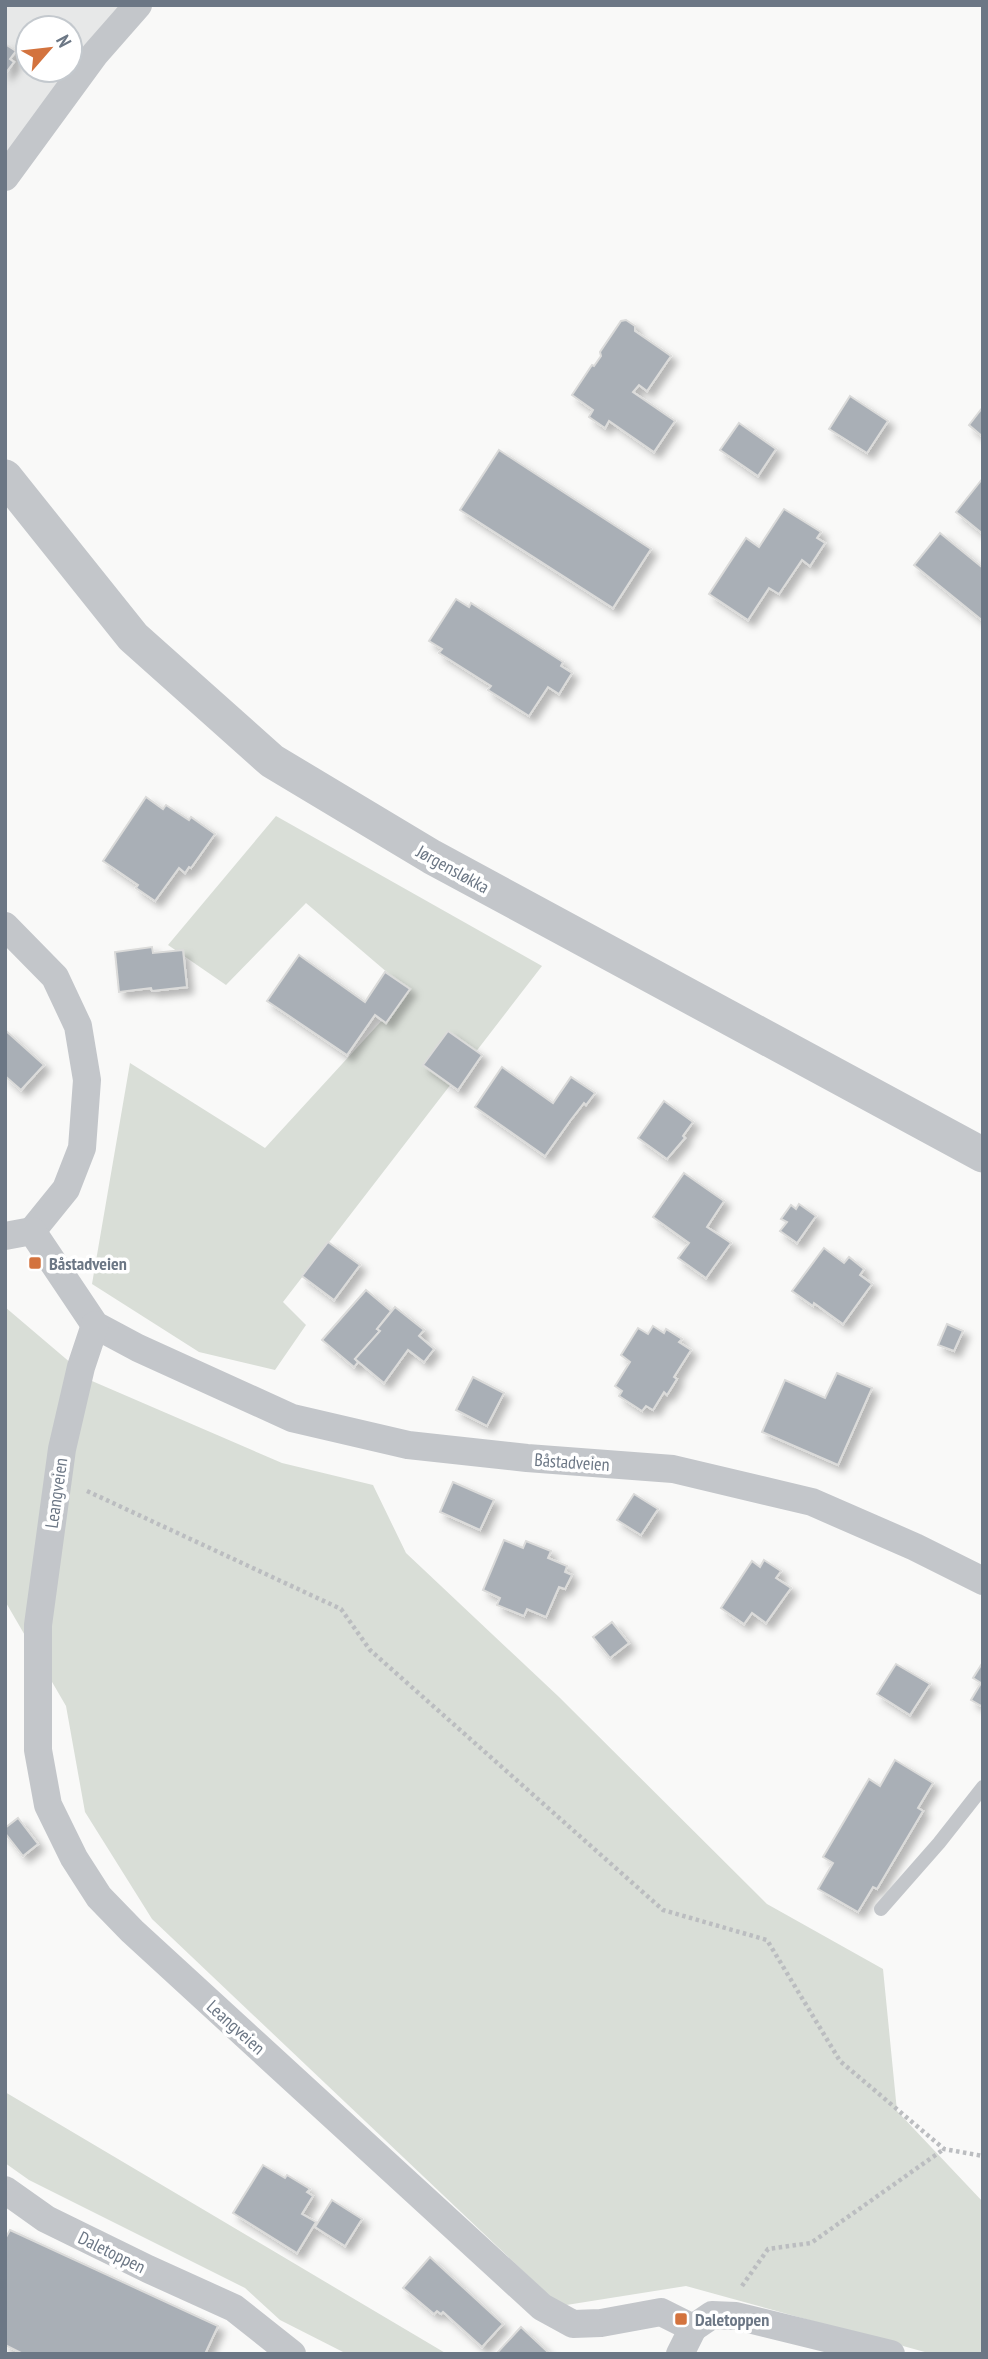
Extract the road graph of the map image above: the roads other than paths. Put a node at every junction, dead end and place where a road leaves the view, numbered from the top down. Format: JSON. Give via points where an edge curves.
{"nodes":[{"id":1,"x":138,"y":5,"type":"edge"},
{"id":2,"x":5,"y":177,"type":"edge"},
{"id":3,"x":5,"y":477,"type":"edge"},
{"id":4,"x":5,"y":926,"type":"edge"},
{"id":5,"x":983,"y":1155,"type":"edge"},
{"id":6,"x":19,"y":1234,"type":"edge"},
{"id":7,"x":95,"y":1325,"type":"junction"},
{"id":8,"x":983,"y":1581,"type":"edge"},
{"id":9,"x":983,"y":1787,"type":"edge"},
{"id":10,"x":881,"y":1909,"type":"dead end"},
{"id":11,"x":5,"y":2190,"type":"edge"},
{"id":12,"x":694,"y":2328,"type":"junction"},
{"id":13,"x":292,"y":2354,"type":"edge"},
{"id":14,"x":680,"y":2354,"type":"edge"},
{"id":15,"x":891,"y":2354,"type":"edge"}],
"edges":[{"from":1,"to":2,"type":"street","via":[[95,54]]},
{"from":3,"to":5,"type":"street","name":"Jørgensløkka","via":[[133,637],[272,761],[432,858]]},
{"from":4,"to":6,"type":"street","via":[[55,977],[78,1026],[87,1080],[82,1148],[66,1189]]},
{"from":6,"to":7,"type":"street","name":"Båstadveien"},
{"from":7,"to":8,"type":"street","name":"Båstadveien","via":[[292,1418],[408,1444],[673,1469],[813,1502]]},
{"from":7,"to":12,"type":"street","name":"Leangveien","via":[[62,1449],[38,1625],[38,1750],[48,1805],[74,1858],[99,1897],[132,1931],[542,2306],[573,2324],[661,2312]]},
{"from":9,"to":10,"type":"lane"},
{"from":11,"to":13,"type":"street","name":"Daletoppen","via":[[46,2219],[233,2308]]},
{"from":12,"to":14,"type":"street"},
{"from":12,"to":15,"type":"street","via":[[712,2315],[736,2316]]}]}
